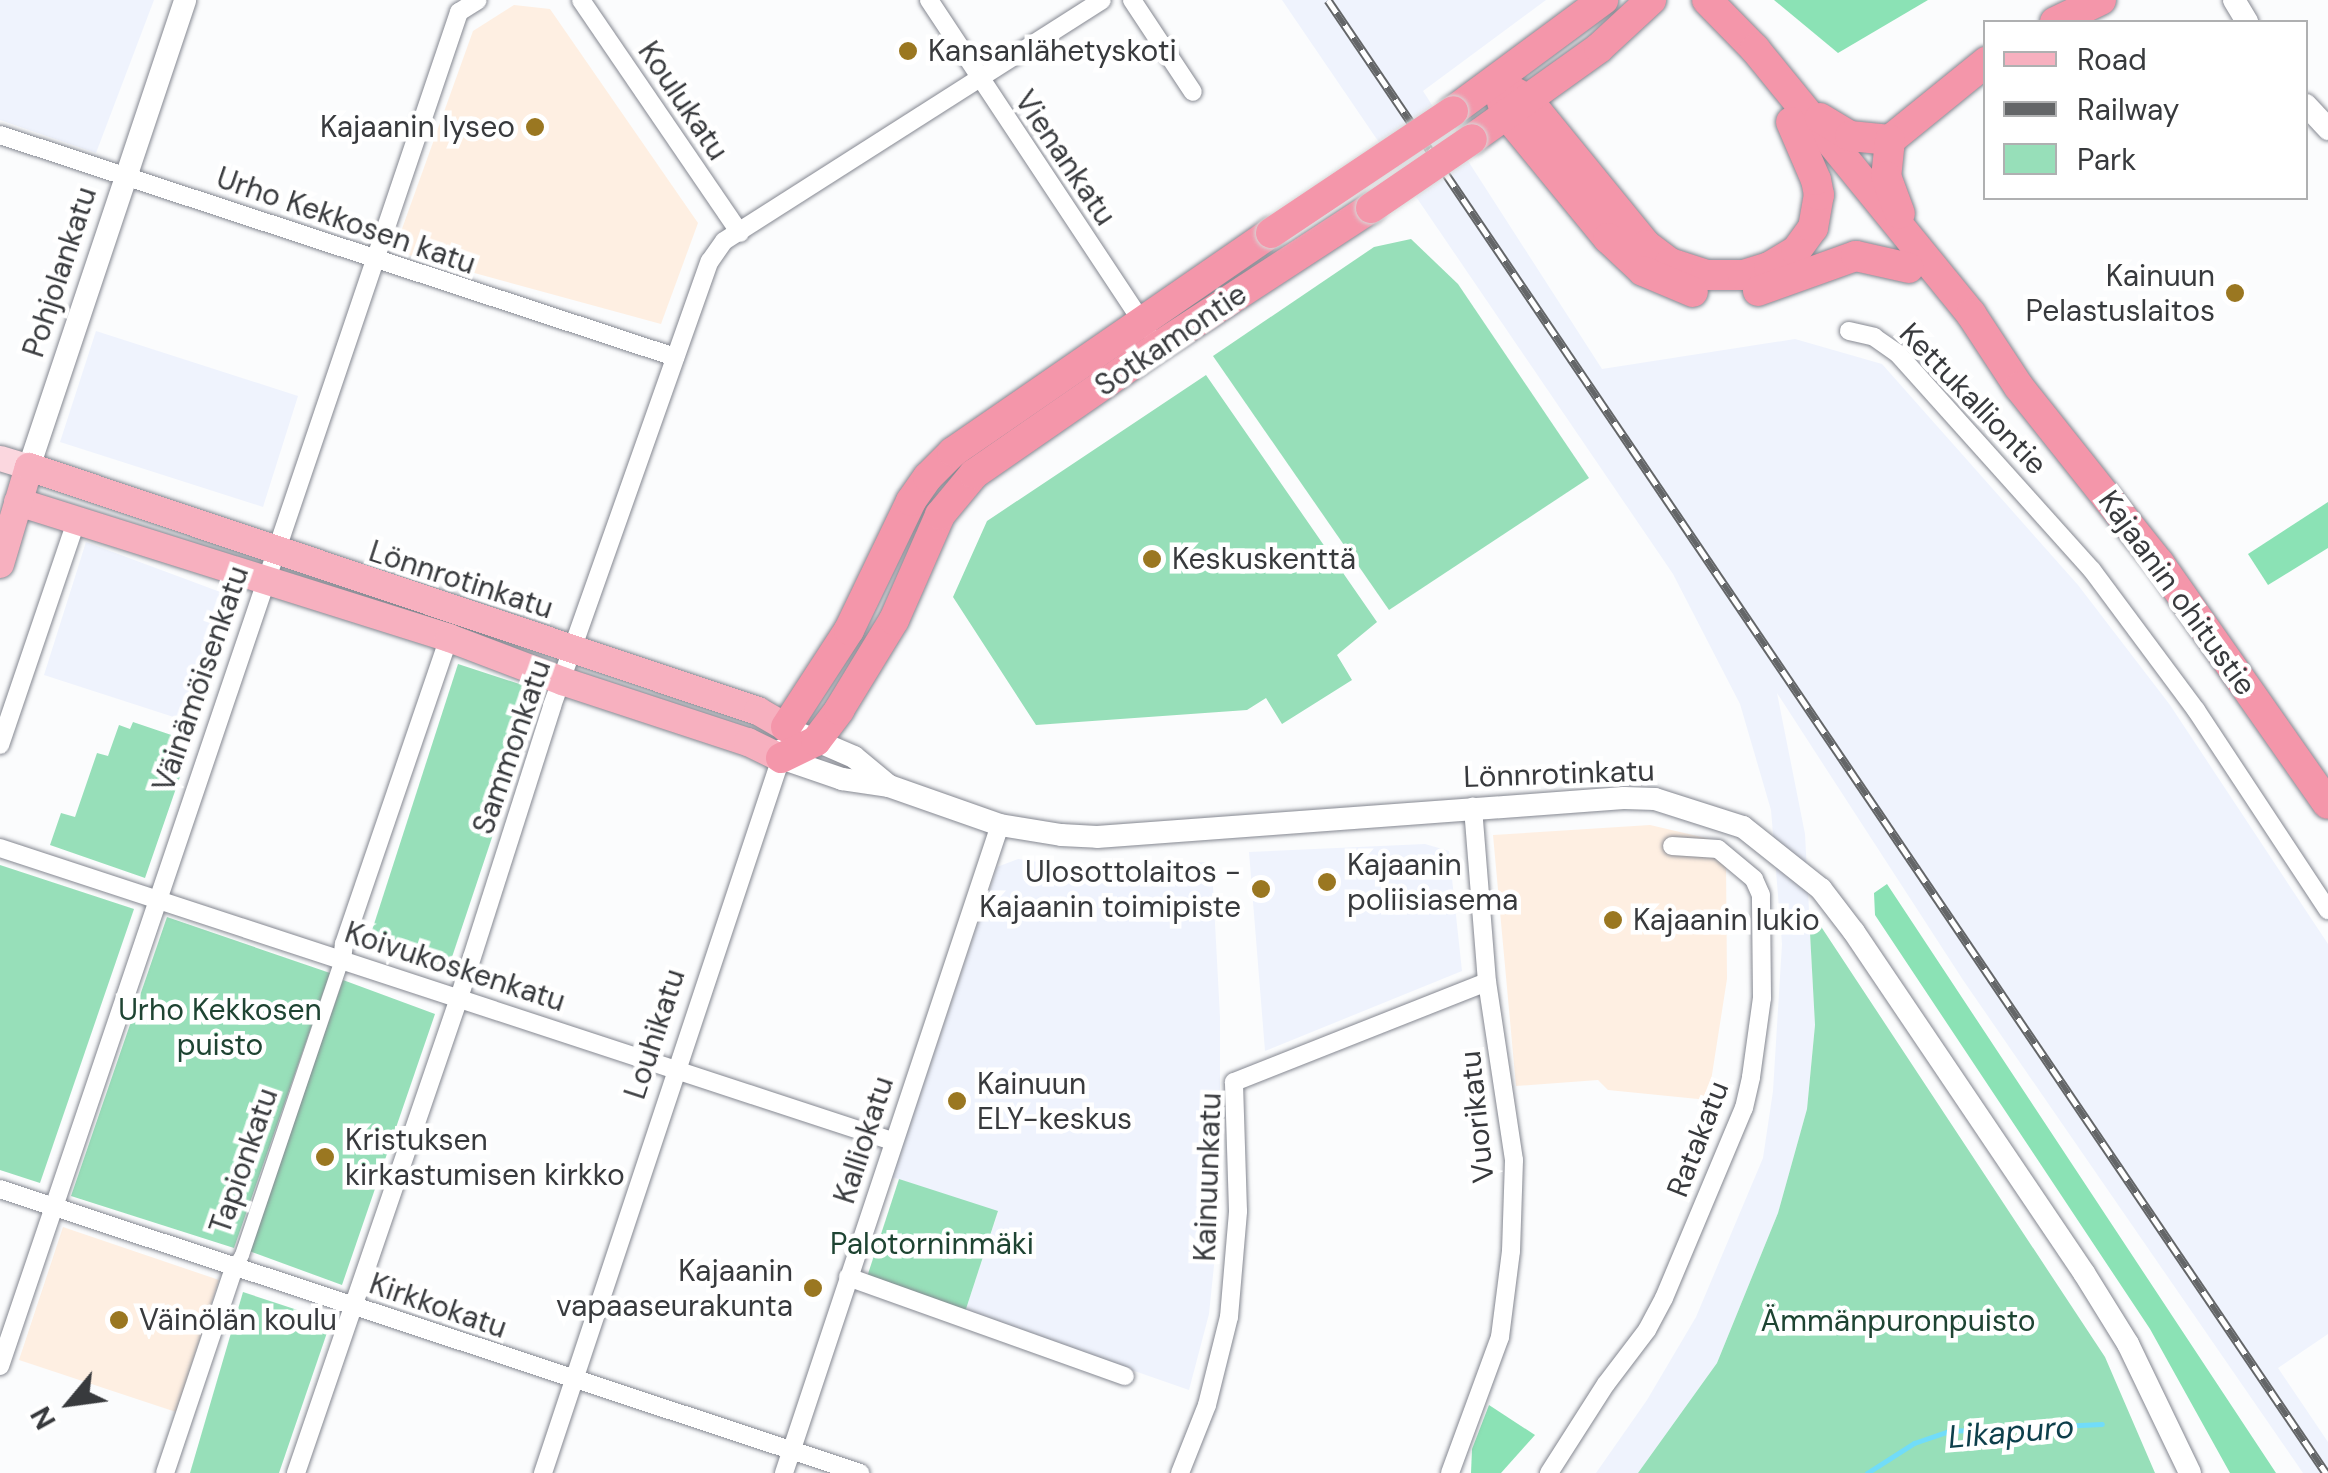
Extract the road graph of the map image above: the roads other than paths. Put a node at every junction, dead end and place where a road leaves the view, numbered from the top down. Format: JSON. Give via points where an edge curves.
{"nodes":[{"id":1,"x":184,"y":0,"type":"edge"},
{"id":2,"x":478,"y":0,"type":"edge"},
{"id":3,"x":581,"y":0,"type":"edge"},
{"id":4,"x":929,"y":0,"type":"edge"},
{"id":5,"x":1102,"y":0,"type":"edge"},
{"id":6,"x":1132,"y":0,"type":"edge"},
{"id":7,"x":1650,"y":0,"type":"edge"},
{"id":8,"x":1705,"y":0,"type":"edge"},
{"id":9,"x":2101,"y":0,"type":"edge"},
{"id":10,"x":1602,"y":1,"type":"edge"},
{"id":11,"x":2059,"y":20,"type":"edge"},
{"id":12,"x":1983,"y":64,"type":"edge"},
{"id":13,"x":980,"y":78,"type":"junction"},
{"id":14,"x":1496,"y":82,"type":"junction"},
{"id":15,"x":1193,"y":92,"type":"dead end"},
{"id":16,"x":1516,"y":107,"type":"junction"},
{"id":17,"x":2308,"y":107,"type":"edge"},
{"id":18,"x":1794,"y":112,"type":"junction"},
{"id":19,"x":2328,"y":129,"type":"edge"},
{"id":20,"x":1896,"y":134,"type":"junction"},
{"id":21,"x":0,"y":135,"type":"edge"},
{"id":22,"x":126,"y":176,"type":"junction"},
{"id":23,"x":740,"y":233,"type":"junction"},
{"id":24,"x":1911,"y":256,"type":"junction"},
{"id":25,"x":373,"y":260,"type":"junction"},
{"id":26,"x":1850,"y":331,"type":"dead end"},
{"id":27,"x":1150,"y":333,"type":"junction"},
{"id":28,"x":675,"y":358,"type":"junction"},
{"id":29,"x":0,"y":458,"type":"edge"},
{"id":30,"x":29,"y":467,"type":"junction"},
{"id":31,"x":9,"y":499,"type":"edge"},
{"id":32,"x":77,"y":519,"type":"junction"},
{"id":33,"x":275,"y":549,"type":"junction"},
{"id":34,"x":0,"y":564,"type":"edge"},
{"id":35,"x":264,"y":577,"type":"junction"},
{"id":36,"x":450,"y":638,"type":"junction"},
{"id":37,"x":574,"y":651,"type":"junction"},
{"id":38,"x":562,"y":681,"type":"junction"},
{"id":39,"x":786,"y":727,"type":"junction"},
{"id":40,"x":816,"y":741,"type":"junction"},
{"id":41,"x":0,"y":744,"type":"edge"},
{"id":42,"x":781,"y":758,"type":"junction"},
{"id":43,"x":889,"y":786,"type":"junction"},
{"id":44,"x":2328,"y":804,"type":"edge"},
{"id":45,"x":1474,"y":808,"type":"junction"},
{"id":46,"x":1000,"y":825,"type":"junction"},
{"id":47,"x":1672,"y":846,"type":"dead end"},
{"id":48,"x":0,"y":848,"type":"edge"},
{"id":49,"x":156,"y":898,"type":"junction"},
{"id":50,"x":2328,"y":910,"type":"edge"},
{"id":51,"x":342,"y":960,"type":"junction"},
{"id":52,"x":1487,"y":982,"type":"junction"},
{"id":53,"x":458,"y":998,"type":"junction"},
{"id":54,"x":675,"y":1067,"type":"junction"},
{"id":55,"x":892,"y":1141,"type":"junction"},
{"id":56,"x":0,"y":1189,"type":"edge"},
{"id":57,"x":53,"y":1206,"type":"junction"},
{"id":58,"x":234,"y":1268,"type":"junction"},
{"id":59,"x":848,"y":1277,"type":"junction"},
{"id":60,"x":353,"y":1306,"type":"junction"},
{"id":61,"x":0,"y":1366,"type":"edge"},
{"id":62,"x":1125,"y":1376,"type":"dead end"},
{"id":63,"x":574,"y":1381,"type":"junction"},
{"id":64,"x":791,"y":1451,"type":"junction"},
{"id":65,"x":165,"y":1473,"type":"edge"},
{"id":66,"x":296,"y":1473,"type":"edge"},
{"id":67,"x":543,"y":1473,"type":"edge"},
{"id":68,"x":784,"y":1473,"type":"edge"},
{"id":69,"x":860,"y":1473,"type":"edge"},
{"id":70,"x":1180,"y":1473,"type":"edge"},
{"id":71,"x":1450,"y":1473,"type":"edge"},
{"id":72,"x":1549,"y":1473,"type":"edge"},
{"id":73,"x":2190,"y":1473,"type":"edge"}],
"edges":[{"from":1,"to":22,"type":"street","name":"Pohjolankatu"},
{"from":2,"to":25,"type":"street","name":"Väinämöisenkatu","via":[[459,12]]},
{"from":3,"to":23,"type":"street","name":"Koulukatu"},
{"from":4,"to":13,"type":"street","name":"Vienankatu"},
{"from":5,"to":13,"type":"street","name":"Sammonkatu"},
{"from":6,"to":15,"type":"street"},
{"from":7,"to":16,"type":"highway","name":"Sotkamontie"},
{"from":8,"to":18,"type":"highway","name":"Kajaanin ohitustie"},
{"from":9,"to":11,"type":"highway"},
{"from":10,"to":14,"type":"highway","name":"Sotkamontie"},
{"from":12,"to":20,"type":"highway"},
{"from":13,"to":23,"type":"street","name":"Sammonkatu"},
{"from":13,"to":27,"type":"street","name":"Vienankatu"},
{"from":14,"to":16,"type":"highway"},
{"from":14,"to":27,"type":"highway","name":"Sotkamontie","bridge":true,"via":[[1271,233]]},
{"from":16,"to":18,"type":"highway","via":[[1646,244],[1682,269],[1718,276],[1769,267],[1796,250],[1813,228],[1816,180]]},
{"from":16,"to":24,"type":"highway","via":[[1608,238],[1643,272],[1672,286],[1743,294],[1856,256]]},
{"from":16,"to":27,"type":"highway","name":"Sotkamontie","bridge":true,"via":[[1372,208]]},
{"from":17,"to":19,"type":"street"},
{"from":18,"to":20,"type":"highway","via":[[1850,136]]},
{"from":18,"to":24,"type":"highway","name":"Kajaanin ohitustie"},
{"from":20,"to":24,"type":"highway","via":[[1889,190]]},
{"from":21,"to":22,"type":"street","name":"Urho Kekkosen katu"},
{"from":22,"to":25,"type":"street","name":"Urho Kekkosen katu"},
{"from":22,"to":30,"type":"street","name":"Pohjolankatu"},
{"from":23,"to":28,"type":"street","name":"Sammonkatu","via":[[710,261]]},
{"from":24,"to":44,"type":"highway","name":"Kajaanin ohitustie","via":[[1971,314],[2018,386],[2159,562]]},
{"from":25,"to":28,"type":"street","name":"Urho Kekkosen katu"},
{"from":25,"to":33,"type":"street","name":"Väinämöisenkatu"},
{"from":26,"to":50,"type":"street","name":"Kettukalliontie","via":[[1898,354],[2092,570],[2196,710]]},
{"from":27,"to":39,"type":"highway","name":"Sotkamontie","via":[[953,452],[928,477],[849,630]]},
{"from":27,"to":40,"type":"highway","name":"Sotkamontie","via":[[955,494],[894,620]]},
{"from":28,"to":37,"type":"street","name":"Sammonkatu"},
{"from":29,"to":30,"type":"main road","name":"Lönnrotinkatu"},
{"from":30,"to":31,"type":"main road","name":"Pohjolankatu"},
{"from":30,"to":33,"type":"main road","name":"Lönnrotinkatu"},
{"from":31,"to":32,"type":"main road","name":"Lönnrotinkatu"},
{"from":31,"to":34,"type":"main road","name":"Pohjolankatu"},
{"from":32,"to":35,"type":"main road","name":"Lönnrotinkatu"},
{"from":32,"to":41,"type":"street"},
{"from":33,"to":35,"type":"street","name":"Väinämöisenkatu"},
{"from":33,"to":37,"type":"main road","name":"Lönnrotinkatu"},
{"from":35,"to":36,"type":"main road","name":"Lönnrotinkatu"},
{"from":35,"to":49,"type":"street","name":"Väinämöisenkatu"},
{"from":36,"to":38,"type":"main road","name":"Lönnrotinkatu"},
{"from":36,"to":51,"type":"street","name":"Tapionkatu"},
{"from":37,"to":38,"type":"street","name":"Sammonkatu"},
{"from":37,"to":39,"type":"main road","name":"Lönnrotinkatu","via":[[758,711]]},
{"from":38,"to":42,"type":"main road","name":"Lönnrotinkatu"},
{"from":38,"to":53,"type":"street","name":"Sammonkatu"},
{"from":39,"to":40,"type":"street","name":"Lönnrotinkatu"},
{"from":39,"to":42,"type":"street","name":"Louhikatu"},
{"from":40,"to":42,"type":"highway"},
{"from":40,"to":43,"type":"street","name":"Lönnrotinkatu","via":[[854,758]]},
{"from":42,"to":43,"type":"street","name":"Lönnrotinkatu","via":[[842,780]]},
{"from":42,"to":54,"type":"street","name":"Louhikatu"},
{"from":43,"to":46,"type":"street","name":"Lönnrotinkatu"},
{"from":45,"to":46,"type":"street","name":"Lönnrotinkatu","via":[[1097,837]]},
{"from":45,"to":52,"type":"street","name":"Vuorikatu"},
{"from":45,"to":73,"type":"street","name":"Lönnrotinkatu","via":[[1655,799],[1744,827],[1820,889],[2084,1273],[2128,1344]]},
{"from":46,"to":55,"type":"street","name":"Kalliokatu"},
{"from":47,"to":72,"type":"street","name":"Ratakatu","via":[[1718,849],[1754,879],[1761,895],[1762,998],[1752,1077],[1656,1314]]},
{"from":48,"to":49,"type":"street","name":"Koivukoskenkatu"},
{"from":49,"to":51,"type":"street","name":"Koivukoskenkatu"},
{"from":49,"to":57,"type":"street","name":"Väinämöisenkatu"},
{"from":51,"to":53,"type":"street","name":"Koivukoskenkatu"},
{"from":51,"to":58,"type":"street","name":"Tapionkatu"},
{"from":52,"to":70,"type":"street","name":"Kainuunkatu","via":[[1234,1082],[1238,1211],[1229,1316],[1207,1404]]},
{"from":52,"to":71,"type":"street","name":"Vuorikatu","via":[[1514,1160],[1510,1251],[1500,1337]]},
{"from":53,"to":54,"type":"street","name":"Koivukoskenkatu"},
{"from":53,"to":60,"type":"street","name":"Sammonkatu"},
{"from":54,"to":55,"type":"street","name":"Koivukoskenkatu"},
{"from":54,"to":63,"type":"street","name":"Louhikatu"},
{"from":55,"to":59,"type":"street","name":"Kalliokatu"},
{"from":56,"to":57,"type":"street","name":"Kirkkokatu"},
{"from":57,"to":58,"type":"street","name":"Kirkkokatu"},
{"from":57,"to":61,"type":"street","name":"Väinämöisenkatu"},
{"from":58,"to":60,"type":"street","name":"Kirkkokatu"},
{"from":58,"to":65,"type":"street","name":"Tapionkatu"},
{"from":59,"to":62,"type":"street"},
{"from":59,"to":64,"type":"street","name":"Kalliokatu"},
{"from":60,"to":63,"type":"street","name":"Kirkkokatu"},
{"from":60,"to":66,"type":"street","name":"Sammonkatu"},
{"from":63,"to":64,"type":"street","name":"Kirkkokatu"},
{"from":63,"to":67,"type":"street","name":"Louhikatu"},
{"from":64,"to":68,"type":"street","name":"Kalliokatu"},
{"from":64,"to":69,"type":"street","name":"Kirkkokatu"}]}
